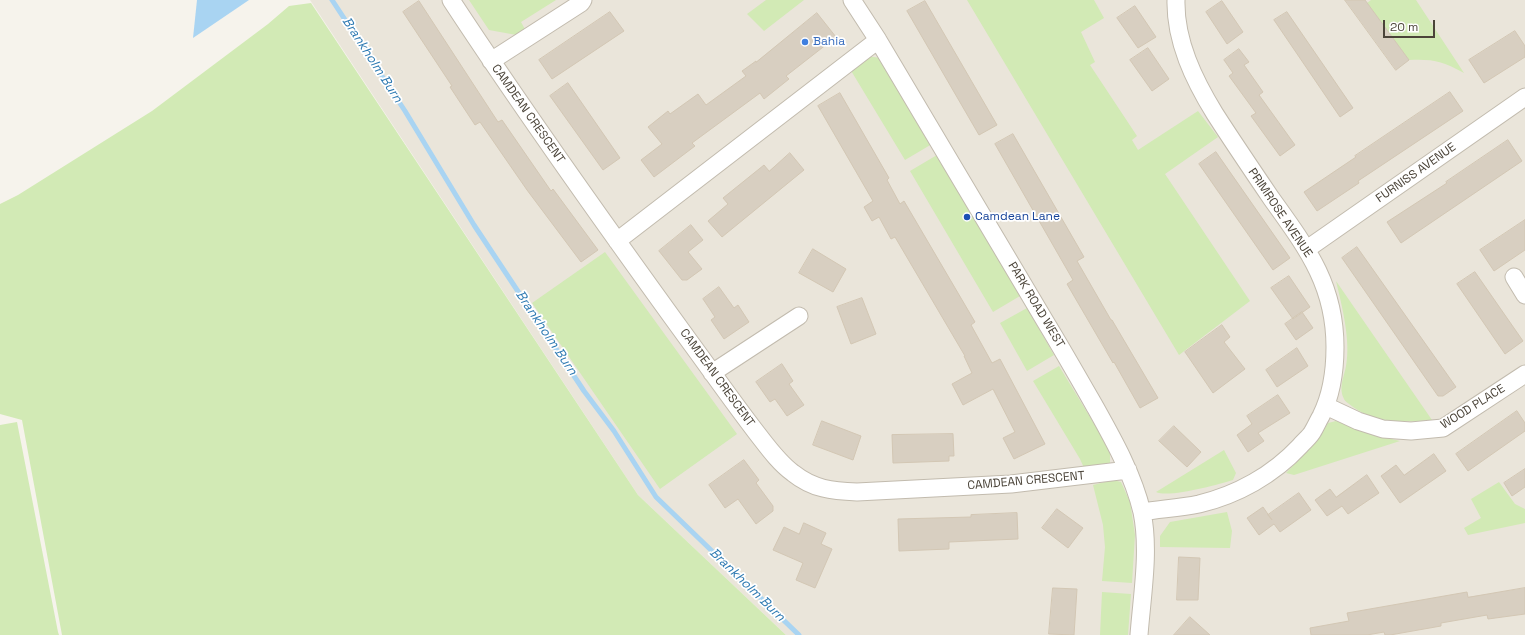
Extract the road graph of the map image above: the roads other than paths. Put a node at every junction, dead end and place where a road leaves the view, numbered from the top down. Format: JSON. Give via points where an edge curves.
{"nodes":[{"id":1,"x":451,"y":0,"type":"edge"},
{"id":2,"x":583,"y":0,"type":"edge"},
{"id":3,"x":852,"y":0,"type":"edge"},
{"id":4,"x":1176,"y":0,"type":"edge"},
{"id":5,"x":878,"y":40,"type":"junction"},
{"id":6,"x":491,"y":61,"type":"junction"},
{"id":7,"x":1525,"y":97,"type":"edge"},
{"id":8,"x":617,"y":241,"type":"junction"},
{"id":9,"x":1307,"y":249,"type":"junction"},
{"id":10,"x":1514,"y":277,"type":"dead end"},
{"id":11,"x":1525,"y":295,"type":"edge"},
{"id":12,"x":799,"y":316,"type":"dead end"},
{"id":13,"x":712,"y":372,"type":"junction"},
{"id":14,"x":1525,"y":374,"type":"edge"},
{"id":15,"x":1326,"y":406,"type":"junction"},
{"id":16,"x":1128,"y":470,"type":"junction"},
{"id":17,"x":1142,"y":512,"type":"junction"},
{"id":18,"x":1139,"y":635,"type":"edge"}],
"edges":[{"from":1,"to":6,"type":"street","name":"CAMDEAN CRESCENT"},
{"from":2,"to":6,"type":"street"},
{"from":3,"to":5,"type":"street","name":"PARK ROAD WEST"},
{"from":4,"to":9,"type":"street","name":"PRIMROSE AVENUE","via":[[1180,39],[1203,95],[1233,144]]},
{"from":5,"to":8,"type":"street"},
{"from":5,"to":16,"type":"street","name":"PARK ROAD WEST","via":[[1114,439]]},
{"from":6,"to":8,"type":"street","name":"CAMDEAN CRESCENT"},
{"from":7,"to":9,"type":"street","name":"FURNISS AVENUE"},
{"from":8,"to":13,"type":"street","name":"CAMDEAN CRESCENT"},
{"from":9,"to":15,"type":"street","name":"PRIMROSE AVENUE","via":[[1330,304],[1335,333],[1335,370]]},
{"from":10,"to":11,"type":"street"},
{"from":12,"to":13,"type":"street"},
{"from":13,"to":16,"type":"street","name":"CAMDEAN CRESCENT","via":[[774,454],[792,473],[813,486],[836,492],[1011,484]]},
{"from":14,"to":15,"type":"street","name":"WOOD PLACE","via":[[1443,428],[1411,431],[1383,429]]},
{"from":15,"to":17,"type":"street","name":"PRIMROSE AVENUE","via":[[1313,432],[1269,474],[1252,484],[1223,497],[1198,504]]},
{"from":16,"to":17,"type":"street","name":"PARK ROAD WEST"},
{"from":17,"to":18,"type":"street","name":"PARK ROAD WEST","via":[[1145,534]]}]}
